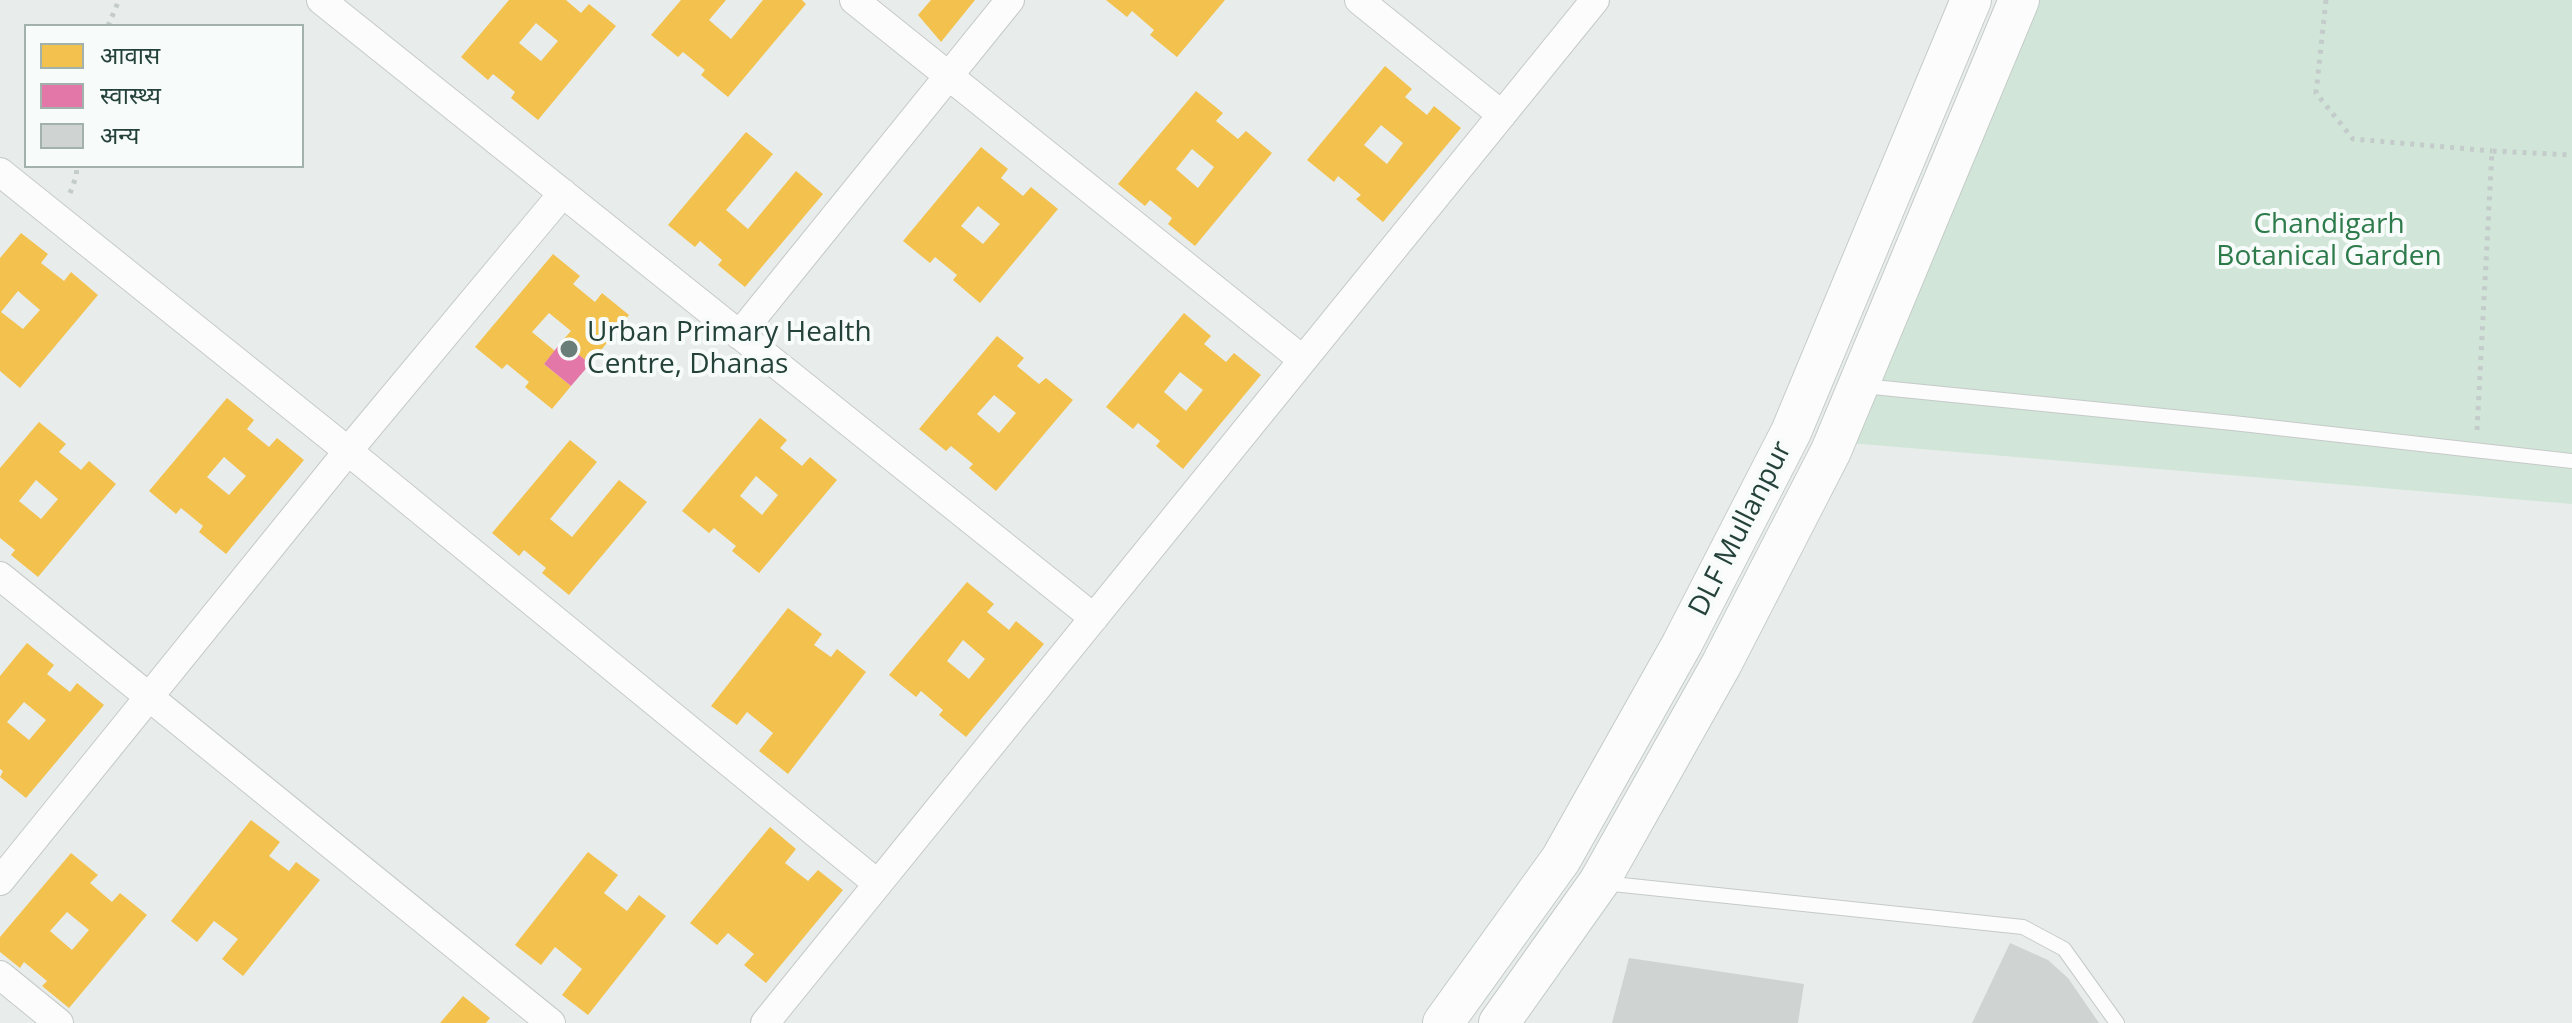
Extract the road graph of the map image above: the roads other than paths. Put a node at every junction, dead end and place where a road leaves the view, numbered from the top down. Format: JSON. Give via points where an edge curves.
{"nodes":[{"id":1,"x":321,"y":0,"type":"edge"},
{"id":2,"x":854,"y":0,"type":"edge"},
{"id":3,"x":1010,"y":0,"type":"edge"},
{"id":4,"x":1359,"y":0,"type":"edge"},
{"id":5,"x":1595,"y":0,"type":"edge"},
{"id":6,"x":1971,"y":0,"type":"edge"},
{"id":7,"x":2019,"y":0,"type":"edge"},
{"id":8,"x":949,"y":76,"type":"junction"},
{"id":9,"x":1502,"y":115,"type":"junction"},
{"id":10,"x":0,"y":172,"type":"edge"},
{"id":11,"x":563,"y":193,"type":"junction"},
{"id":12,"x":739,"y":335,"type":"junction"},
{"id":13,"x":1303,"y":360,"type":"junction"},
{"id":14,"x":1858,"y":385,"type":"junction"},
{"id":15,"x":348,"y":451,"type":"junction"},
{"id":16,"x":2572,"y":461,"type":"edge"},
{"id":17,"x":0,"y":576,"type":"edge"},
{"id":18,"x":1094,"y":618,"type":"junction"},
{"id":19,"x":149,"y":696,"type":"junction"},
{"id":20,"x":0,"y":881,"type":"edge"},
{"id":21,"x":1599,"y":882,"type":"junction"},
{"id":22,"x":878,"y":884,"type":"junction"},
{"id":23,"x":0,"y":975,"type":"edge"},
{"id":24,"x":59,"y":1023,"type":"edge"},
{"id":25,"x":551,"y":1023,"type":"edge"},
{"id":26,"x":765,"y":1023,"type":"edge"},
{"id":27,"x":1443,"y":1023,"type":"edge"},
{"id":28,"x":1499,"y":1023,"type":"edge"},
{"id":29,"x":2117,"y":1023,"type":"edge"}],
"edges":[{"from":1,"to":11,"type":"street"},
{"from":2,"to":8,"type":"street"},
{"from":3,"to":8,"type":"street"},
{"from":4,"to":9,"type":"street"},
{"from":5,"to":9,"type":"street"},
{"from":6,"to":27,"type":"main road","name":"DLF Mullanpur","via":[[1791,432],[1682,644],[1561,859]]},
{"from":7,"to":14,"type":"main road","name":"DLF Mullanpur"},
{"from":8,"to":12,"type":"street"},
{"from":8,"to":13,"type":"street"},
{"from":9,"to":13,"type":"street"},
{"from":10,"to":15,"type":"street"},
{"from":11,"to":12,"type":"street"},
{"from":11,"to":15,"type":"street"},
{"from":12,"to":18,"type":"street"},
{"from":13,"to":18,"type":"street"},
{"from":14,"to":16,"type":"lane"},
{"from":14,"to":21,"type":"main road","name":"DLF Mullanpur","via":[[1831,451],[1721,665]]},
{"from":15,"to":19,"type":"street"},
{"from":15,"to":22,"type":"street"},
{"from":17,"to":19,"type":"street"},
{"from":18,"to":22,"type":"street"},
{"from":19,"to":20,"type":"street"},
{"from":19,"to":25,"type":"street"},
{"from":21,"to":28,"type":"main road","name":"DLF Mullanpur"},
{"from":21,"to":29,"type":"lane","via":[[2023,927],[2064,949]]},
{"from":22,"to":26,"type":"street"},
{"from":23,"to":24,"type":"street"}]}
